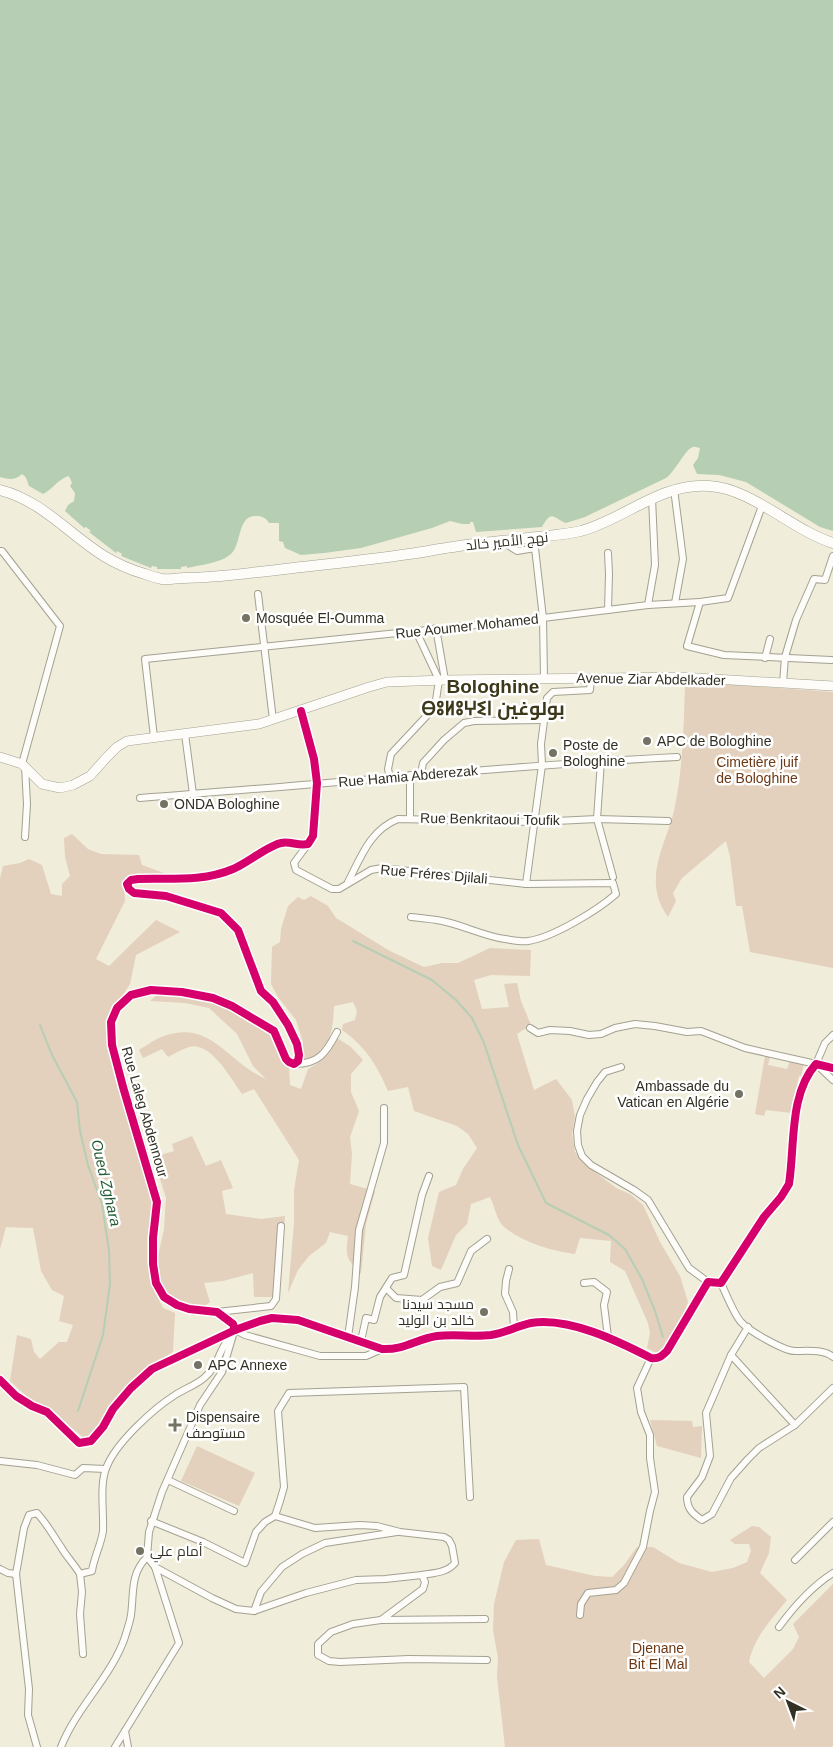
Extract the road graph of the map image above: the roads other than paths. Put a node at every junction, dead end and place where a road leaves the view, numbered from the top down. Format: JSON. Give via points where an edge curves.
{"nodes":[{"id":1,"x":674,"y":489,"type":"junction"},
{"id":2,"x":0,"y":490,"type":"edge"},
{"id":3,"x":652,"y":498,"type":"junction"},
{"id":4,"x":762,"y":506,"type":"junction"},
{"id":5,"x":502,"y":541,"type":"junction"},
{"id":6,"x":833,"y":543,"type":"edge"},
{"id":7,"x":1,"y":551,"type":"edge"},
{"id":8,"x":608,"y":553,"type":"dead end"},
{"id":9,"x":833,"y":556,"type":"edge"},
{"id":10,"x":258,"y":594,"type":"dead end"},
{"id":11,"x":675,"y":602,"type":"junction"},
{"id":12,"x":700,"y":602,"type":"junction"},
{"id":13,"x":648,"y":605,"type":"junction"},
{"id":14,"x":608,"y":610,"type":"junction"},
{"id":15,"x":544,"y":618,"type":"junction"},
{"id":16,"x":436,"y":628,"type":"junction"},
{"id":17,"x":416,"y":631,"type":"junction"},
{"id":18,"x":770,"y":639,"type":"dead end"},
{"id":19,"x":264,"y":647,"type":"junction"},
{"id":20,"x":785,"y":657,"type":"junction"},
{"id":21,"x":765,"y":658,"type":"junction"},
{"id":22,"x":831,"y":660,"type":"dead end"},
{"id":23,"x":591,"y":678,"type":"junction"},
{"id":24,"x":544,"y":679,"type":"junction"},
{"id":25,"x":442,"y":680,"type":"junction"},
{"id":26,"x":783,"y":683,"type":"junction"},
{"id":27,"x":833,"y":686,"type":"edge"},
{"id":28,"x":300,"y":711,"type":"junction"},
{"id":29,"x":273,"y":720,"type":"junction"},
{"id":30,"x":544,"y":720,"type":"junction"},
{"id":31,"x":185,"y":734,"type":"junction"},
{"id":32,"x":154,"y":737,"type":"junction"},
{"id":33,"x":0,"y":757,"type":"edge"},
{"id":34,"x":678,"y":757,"type":"dead end"},
{"id":35,"x":601,"y":761,"type":"junction"},
{"id":36,"x":23,"y":765,"type":"junction"},
{"id":37,"x":542,"y":765,"type":"junction"},
{"id":38,"x":421,"y":774,"type":"junction"},
{"id":39,"x":410,"y":775,"type":"junction"},
{"id":40,"x":390,"y":778,"type":"junction"},
{"id":41,"x":317,"y":783,"type":"junction"},
{"id":42,"x":194,"y":794,"type":"junction"},
{"id":43,"x":140,"y":798,"type":"dead end"},
{"id":44,"x":410,"y":818,"type":"junction"},
{"id":45,"x":597,"y":819,"type":"junction"},
{"id":46,"x":668,"y":821,"type":"dead end"},
{"id":47,"x":535,"y":822,"type":"junction"},
{"id":48,"x":25,"y":837,"type":"dead end"},
{"id":49,"x":308,"y":844,"type":"junction"},
{"id":50,"x":613,"y":880,"type":"junction"},
{"id":51,"x":347,"y":883,"type":"junction"},
{"id":52,"x":526,"y":884,"type":"junction"},
{"id":53,"x":411,"y":917,"type":"dead end"},
{"id":54,"x":530,"y":1028,"type":"dead end"},
{"id":55,"x":337,"y":1032,"type":"dead end"},
{"id":56,"x":833,"y":1035,"type":"edge"},
{"id":57,"x":294,"y":1064,"type":"junction"},
{"id":58,"x":621,"y":1067,"type":"dead end"},
{"id":59,"x":814,"y":1067,"type":"junction"},
{"id":60,"x":833,"y":1068,"type":"edge"},
{"id":61,"x":833,"y":1080,"type":"edge"},
{"id":62,"x":384,"y":1108,"type":"dead end"},
{"id":63,"x":429,"y":1176,"type":"dead end"},
{"id":64,"x":281,"y":1226,"type":"dead end"},
{"id":65,"x":487,"y":1239,"type":"dead end"},
{"id":66,"x":509,"y":1269,"type":"dead end"},
{"id":67,"x":708,"y":1282,"type":"junction"},
{"id":68,"x":584,"y":1283,"type":"dead end"},
{"id":69,"x":721,"y":1284,"type":"junction"},
{"id":70,"x":386,"y":1288,"type":"junction"},
{"id":71,"x":217,"y":1312,"type":"junction"},
{"id":72,"x":748,"y":1327,"type":"junction"},
{"id":73,"x":514,"y":1328,"type":"junction"},
{"id":74,"x":235,"y":1330,"type":"junction"},
{"id":75,"x":348,"y":1337,"type":"junction"},
{"id":76,"x":608,"y":1337,"type":"junction"},
{"id":77,"x":360,"y":1341,"type":"junction"},
{"id":78,"x":382,"y":1349,"type":"junction"},
{"id":79,"x":731,"y":1354,"type":"junction"},
{"id":80,"x":833,"y":1357,"type":"edge"},
{"id":81,"x":651,"y":1358,"type":"junction"},
{"id":82,"x":0,"y":1380,"type":"edge"},
{"id":83,"x":833,"y":1388,"type":"edge"},
{"id":84,"x":795,"y":1425,"type":"junction"},
{"id":85,"x":0,"y":1461,"type":"edge"},
{"id":86,"x":105,"y":1469,"type":"junction"},
{"id":87,"x":168,"y":1480,"type":"junction"},
{"id":88,"x":470,"y":1497,"type":"dead end"},
{"id":89,"x":234,"y":1511,"type":"dead end"},
{"id":90,"x":275,"y":1516,"type":"junction"},
{"id":91,"x":152,"y":1521,"type":"junction"},
{"id":92,"x":833,"y":1522,"type":"edge"},
{"id":93,"x":400,"y":1532,"type":"junction"},
{"id":94,"x":147,"y":1557,"type":"junction"},
{"id":95,"x":795,"y":1560,"type":"dead end"},
{"id":96,"x":155,"y":1567,"type":"junction"},
{"id":97,"x":0,"y":1569,"type":"edge"},
{"id":98,"x":833,"y":1573,"type":"edge"},
{"id":99,"x":16,"y":1574,"type":"junction"},
{"id":100,"x":80,"y":1574,"type":"junction"},
{"id":101,"x":422,"y":1575,"type":"junction"},
{"id":102,"x":254,"y":1611,"type":"junction"},
{"id":103,"x":580,"y":1615,"type":"dead end"},
{"id":104,"x":485,"y":1619,"type":"dead end"},
{"id":105,"x":381,"y":1620,"type":"junction"},
{"id":106,"x":779,"y":1626,"type":"dead end"},
{"id":107,"x":83,"y":1654,"type":"dead end"},
{"id":108,"x":487,"y":1660,"type":"dead end"},
{"id":109,"x":125,"y":1731,"type":"junction"},
{"id":110,"x":37,"y":1747,"type":"edge"},
{"id":111,"x":61,"y":1747,"type":"edge"},
{"id":112,"x":115,"y":1747,"type":"edge"},
{"id":113,"x":128,"y":1747,"type":"edge"}],
"edges":[{"from":1,"to":3,"type":"main road","name":"نهج الأمير خالد"},
{"from":1,"to":4,"type":"main road","name":"نهج الأمير خالد","via":[[712,486],[730,490]]},
{"from":1,"to":11,"type":"street","via":[[683,559]]},
{"from":2,"to":5,"type":"main road","name":"نهج الأمير خالد","via":[[28,501],[104,556],[129,569],[160,579],[256,572]]},
{"from":3,"to":5,"type":"main road","name":"نهج الأمير خالد","via":[[581,530]]},
{"from":3,"to":13,"type":"street","via":[[655,565]]},
{"from":4,"to":6,"type":"main road","name":"نهج الأمير خالد"},
{"from":4,"to":12,"type":"street","name":"Rue Aoumer Mohamed","via":[[728,598]]},
{"from":5,"to":15,"type":"street","via":[[517,551],[535,548]]},
{"from":7,"to":36,"type":"street","via":[[60,626]]},
{"from":8,"to":14,"type":"street"},
{"from":9,"to":20,"type":"street","via":[[825,580],[814,579],[796,620]]},
{"from":10,"to":19,"type":"street"},
{"from":11,"to":12,"type":"street","name":"Rue Aoumer Mohamed"},
{"from":11,"to":13,"type":"street","name":"Rue Aoumer Mohamed"},
{"from":12,"to":21,"type":"street","via":[[687,646],[724,655]]},
{"from":13,"to":14,"type":"street","name":"Rue Aoumer Mohamed"},
{"from":14,"to":15,"type":"street","name":"Rue Aoumer Mohamed"},
{"from":15,"to":16,"type":"street","name":"Rue Aoumer Mohamed"},
{"from":15,"to":24,"type":"street"},
{"from":16,"to":17,"type":"street","name":"Rue Aoumer Mohamed"},
{"from":16,"to":25,"type":"street"},
{"from":17,"to":19,"type":"street","name":"Rue Aoumer Mohamed"},
{"from":17,"to":25,"type":"street"},
{"from":18,"to":21,"type":"street"},
{"from":19,"to":29,"type":"street"},
{"from":19,"to":32,"type":"street","name":"Rue Aoumer Mohamed","via":[[145,659]]},
{"from":20,"to":21,"type":"street"},
{"from":20,"to":22,"type":"street"},
{"from":20,"to":26,"type":"street"},
{"from":23,"to":24,"type":"main road","name":"Avenue Ziar Abdelkader"},
{"from":23,"to":26,"type":"main road","name":"Avenue Ziar Abdelkader","via":[[681,677]]},
{"from":23,"to":30,"type":"street","via":[[590,690],[549,694]]},
{"from":24,"to":25,"type":"main road","name":"Avenue Ziar Abdelkader"},
{"from":25,"to":28,"type":"main road","name":"Avenue Ziar Abdelkader","via":[[387,682]]},
{"from":25,"to":40,"type":"street","via":[[435,707],[391,754]]},
{"from":26,"to":27,"type":"main road","name":"Avenue Ziar Abdelkader"},
{"from":28,"to":29,"type":"main road","name":"Avenue Ziar Abdelkader"},
{"from":28,"to":41,"type":"street","via":[[314,759]]},
{"from":29,"to":31,"type":"main road","name":"Avenue Ziar Abdelkader"},
{"from":30,"to":37,"type":"street"},
{"from":30,"to":38,"type":"street","via":[[464,723],[423,763]]},
{"from":31,"to":32,"type":"main road","name":"Avenue Ziar Abdelkader"},
{"from":31,"to":42,"type":"street"},
{"from":32,"to":36,"type":"main road","name":"Avenue Ziar Abdelkader","via":[[127,741],[90,776],[60,788],[42,784]]},
{"from":33,"to":36,"type":"main road"},
{"from":34,"to":35,"type":"street","name":"Rue Hamia Abderezak"},
{"from":35,"to":37,"type":"street","name":"Rue Hamia Abderezak"},
{"from":35,"to":45,"type":"street"},
{"from":36,"to":48,"type":"street","via":[[27,804]]},
{"from":37,"to":38,"type":"street","name":"Rue Hamia Abderezak"},
{"from":37,"to":47,"type":"street"},
{"from":38,"to":39,"type":"street","name":"Rue Hamia Abderezak"},
{"from":39,"to":40,"type":"street","name":"Rue Hamia Abderezak"},
{"from":39,"to":44,"type":"street"},
{"from":40,"to":41,"type":"street","name":"Rue Hamia Abderezak"},
{"from":41,"to":42,"type":"street","name":"Rue Hamia Abderezak"},
{"from":41,"to":49,"type":"street","via":[[313,836]]},
{"from":42,"to":43,"type":"street","name":"Rue Hamia Abderezak"},
{"from":44,"to":47,"type":"street","name":"Rue Benkritaoui Toufik"},
{"from":44,"to":51,"type":"street","name":"Rue Benkritaoui Toufik","via":[[386,824],[377,832]]},
{"from":45,"to":46,"type":"street","name":"Rue Benkritaoui Toufik"},
{"from":45,"to":47,"type":"street","name":"Rue Benkritaoui Toufik"},
{"from":45,"to":50,"type":"street"},
{"from":47,"to":52,"type":"street"},
{"from":49,"to":51,"type":"street","name":"Rue Fréres Djilali","via":[[294,863],[296,870],[332,889],[339,889]]},
{"from":49,"to":57,"type":"street","via":[[281,843],[233,869],[209,876],[138,879],[127,884],[134,893],[166,896],[221,913],[238,930],[261,991],[273,1002],[297,1044],[299,1056]]},
{"from":50,"to":52,"type":"street","name":"Rue Fréres Djilali"},
{"from":50,"to":53,"type":"street","via":[[616,894],[608,901],[566,926],[528,941],[506,940],[443,921]]},
{"from":51,"to":52,"type":"street","name":"Rue Fréres Djilali","via":[[382,868]]},
{"from":54,"to":59,"type":"street","via":[[538,1033],[550,1030],[589,1035],[635,1024],[686,1032],[701,1031],[745,1048]]},
{"from":55,"to":57,"type":"street","via":[[330,1047],[318,1059],[307,1064]]},
{"from":56,"to":59,"type":"street","via":[[825,1043]]},
{"from":57,"to":71,"type":"street","name":"Rue Laleg Abdennour","via":[[286,1058],[274,1030],[212,998],[182,992],[151,990],[137,993],[117,1008],[111,1022],[112,1045],[157,1202],[152,1264],[156,1283],[164,1297],[176,1305]]},
{"from":58,"to":67,"type":"street","via":[[605,1072],[580,1114],[577,1131],[582,1156],[590,1165],[648,1200],[689,1268]]},
{"from":59,"to":60,"type":"street"},
{"from":59,"to":61,"type":"street"},
{"from":59,"to":69,"type":"street","via":[[799,1092],[789,1184]]},
{"from":62,"to":75,"type":"street","via":[[384,1143],[359,1230]]},
{"from":63,"to":70,"type":"street","via":[[404,1275],[392,1278]]},
{"from":64,"to":71,"type":"street","via":[[274,1303]]},
{"from":65,"to":70,"type":"street","via":[[471,1251],[457,1283],[440,1287],[422,1300],[396,1298]]},
{"from":66,"to":73,"type":"street","via":[[505,1294],[513,1312]]},
{"from":67,"to":69,"type":"street"},
{"from":67,"to":81,"type":"street","via":[[667,1351],[656,1359]]},
{"from":68,"to":76,"type":"street","via":[[594,1282],[607,1292],[604,1305]]},
{"from":69,"to":72,"type":"street","via":[[740,1322]]},
{"from":70,"to":77,"type":"street","via":[[374,1320],[366,1318]]},
{"from":71,"to":74,"type":"street","via":[[233,1324]]},
{"from":72,"to":79,"type":"street"},
{"from":72,"to":80,"type":"street","via":[[784,1350],[819,1352]]},
{"from":73,"to":76,"type":"street","via":[[550,1322]]},
{"from":73,"to":78,"type":"street","via":[[489,1335],[439,1336],[393,1350]]},
{"from":74,"to":75,"type":"street","via":[[260,1320],[282,1318],[298,1320]]},
{"from":74,"to":78,"type":"street","via":[[320,1356],[366,1356]]},
{"from":74,"to":82,"type":"street","via":[[152,1369],[113,1409],[91,1441],[80,1443],[47,1412],[16,1396]]},
{"from":74,"to":86,"type":"street","via":[[215,1367],[141,1423]]},
{"from":74,"to":87,"type":"street","via":[[222,1372],[200,1404]]},
{"from":75,"to":77,"type":"street"},
{"from":76,"to":81,"type":"street"},
{"from":77,"to":78,"type":"street"},
{"from":79,"to":84,"type":"street"},
{"from":79,"to":84,"type":"street","via":[[706,1413],[710,1456],[702,1477],[687,1497],[690,1511],[702,1520],[712,1514],[736,1472],[759,1448]]},
{"from":81,"to":103,"type":"street","via":[[637,1388],[641,1412],[650,1435],[655,1492],[643,1547],[624,1583],[616,1590],[588,1593]]},
{"from":83,"to":84,"type":"street"},
{"from":85,"to":86,"type":"street","via":[[37,1465],[75,1475],[83,1468]]},
{"from":86,"to":100,"type":"street","via":[[99,1548],[92,1571]]},
{"from":87,"to":89,"type":"street"},
{"from":87,"to":91,"type":"street"},
{"from":88,"to":90,"type":"street","via":[[464,1387],[289,1393],[278,1411],[284,1487]]},
{"from":90,"to":91,"type":"street","via":[[256,1532],[244,1562]]},
{"from":90,"to":93,"type":"street","via":[[315,1528],[360,1525]]},
{"from":91,"to":94,"type":"street"},
{"from":92,"to":95,"type":"street"},
{"from":93,"to":101,"type":"street","via":[[449,1540],[454,1563],[451,1568]]},
{"from":93,"to":102,"type":"street","via":[[325,1543],[302,1554],[282,1566],[261,1592]]},
{"from":94,"to":96,"type":"street"},
{"from":94,"to":111,"type":"street","via":[[133,1582],[131,1617],[120,1652],[87,1700]]},
{"from":96,"to":102,"type":"street","via":[[236,1609]]},
{"from":96,"to":109,"type":"street","via":[[179,1643]]},
{"from":97,"to":99,"type":"street"},
{"from":98,"to":106,"type":"street","via":[[818,1582]]},
{"from":99,"to":100,"type":"street","via":[[24,1528],[29,1515],[37,1513]]},
{"from":99,"to":110,"type":"street","via":[[28,1715]]},
{"from":100,"to":107,"type":"street"},
{"from":101,"to":102,"type":"street","via":[[356,1580]]},
{"from":101,"to":105,"type":"street","via":[[423,1589]]},
{"from":104,"to":105,"type":"street"},
{"from":105,"to":108,"type":"street","via":[[353,1624],[331,1632],[318,1644],[318,1655],[340,1662]]},
{"from":109,"to":112,"type":"street"},
{"from":109,"to":113,"type":"street"}]}
